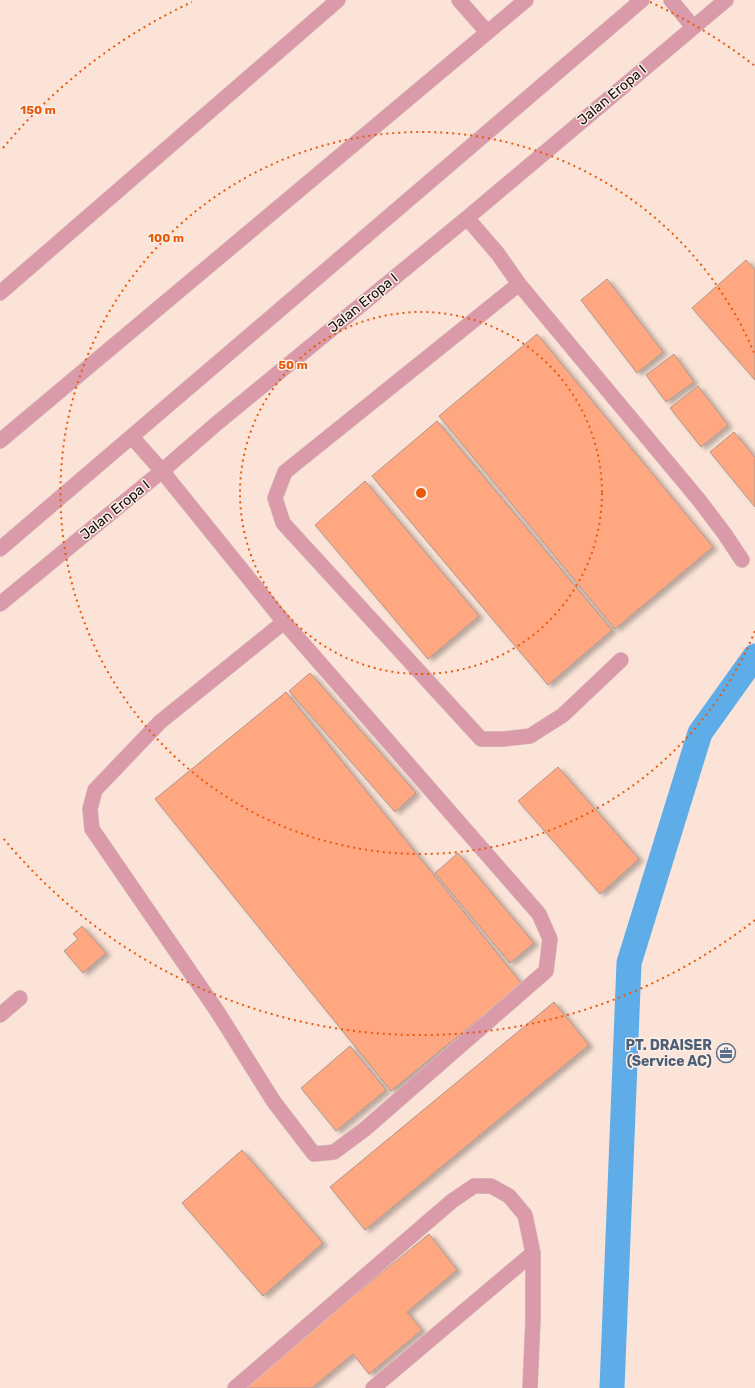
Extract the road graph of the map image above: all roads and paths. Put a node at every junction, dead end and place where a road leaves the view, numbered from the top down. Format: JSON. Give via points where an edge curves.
{"nodes":[{"id":1,"x":338,"y":0,"type":"edge"},
{"id":2,"x":459,"y":0,"type":"edge"},
{"id":3,"x":526,"y":0,"type":"edge"},
{"id":4,"x":642,"y":0,"type":"edge"},
{"id":5,"x":671,"y":0,"type":"edge"},
{"id":6,"x":726,"y":0,"type":"edge"},
{"id":7,"x":693,"y":27,"type":"junction"},
{"id":8,"x":487,"y":32,"type":"junction"},
{"id":9,"x":467,"y":218,"type":"junction"},
{"id":10,"x":519,"y":284,"type":"junction"},
{"id":11,"x":0,"y":293,"type":"edge"},
{"id":12,"x":132,"y":437,"type":"junction"},
{"id":13,"x":0,"y":441,"type":"edge"},
{"id":14,"x":162,"y":471,"type":"junction"},
{"id":15,"x":0,"y":549,"type":"edge"},
{"id":16,"x":742,"y":560,"type":"dead end"},
{"id":17,"x":0,"y":604,"type":"edge"},
{"id":18,"x":284,"y":622,"type":"junction"},
{"id":19,"x":622,"y":660,"type":"dead end"},
{"id":20,"x":20,"y":998,"type":"dead end"},
{"id":21,"x":0,"y":1015,"type":"edge"},
{"id":22,"x":533,"y":1253,"type":"junction"},
{"id":23,"x":235,"y":1388,"type":"edge"},
{"id":24,"x":373,"y":1388,"type":"edge"},
{"id":25,"x":530,"y":1388,"type":"edge"}],
"edges":[{"from":1,"to":11,"type":"lane"},
{"from":2,"to":8,"type":"lane"},
{"from":3,"to":8,"type":"lane"},
{"from":4,"to":12,"type":"lane"},
{"from":5,"to":7,"type":"lane"},
{"from":6,"to":7,"type":"lane","name":"Jalan Eropa I"},
{"from":7,"to":9,"type":"lane","name":"Jalan Eropa I"},
{"from":8,"to":13,"type":"lane"},
{"from":9,"to":10,"type":"lane","via":[[498,254]]},
{"from":9,"to":14,"type":"lane","name":"Jalan Eropa I"},
{"from":10,"to":16,"type":"lane","via":[[699,500]]},
{"from":10,"to":19,"type":"lane","via":[[285,472],[275,498],[283,523],[481,739],[530,736],[563,716]]},
{"from":12,"to":14,"type":"lane"},
{"from":12,"to":15,"type":"lane"},
{"from":14,"to":17,"type":"lane","name":"Jalan Eropa I"},
{"from":14,"to":18,"type":"lane"},
{"from":18,"to":18,"type":"lane","via":[[539,914],[550,939],[546,971],[365,1129],[334,1152],[314,1154],[274,1102],[217,1011],[92,829],[90,809],[95,790],[160,722]]},
{"from":20,"to":21,"type":"lane"},
{"from":22,"to":23,"type":"lane","via":[[525,1215],[509,1196],[491,1186],[474,1186],[452,1201]]},
{"from":22,"to":24,"type":"lane"},
{"from":22,"to":25,"type":"lane"}]}
